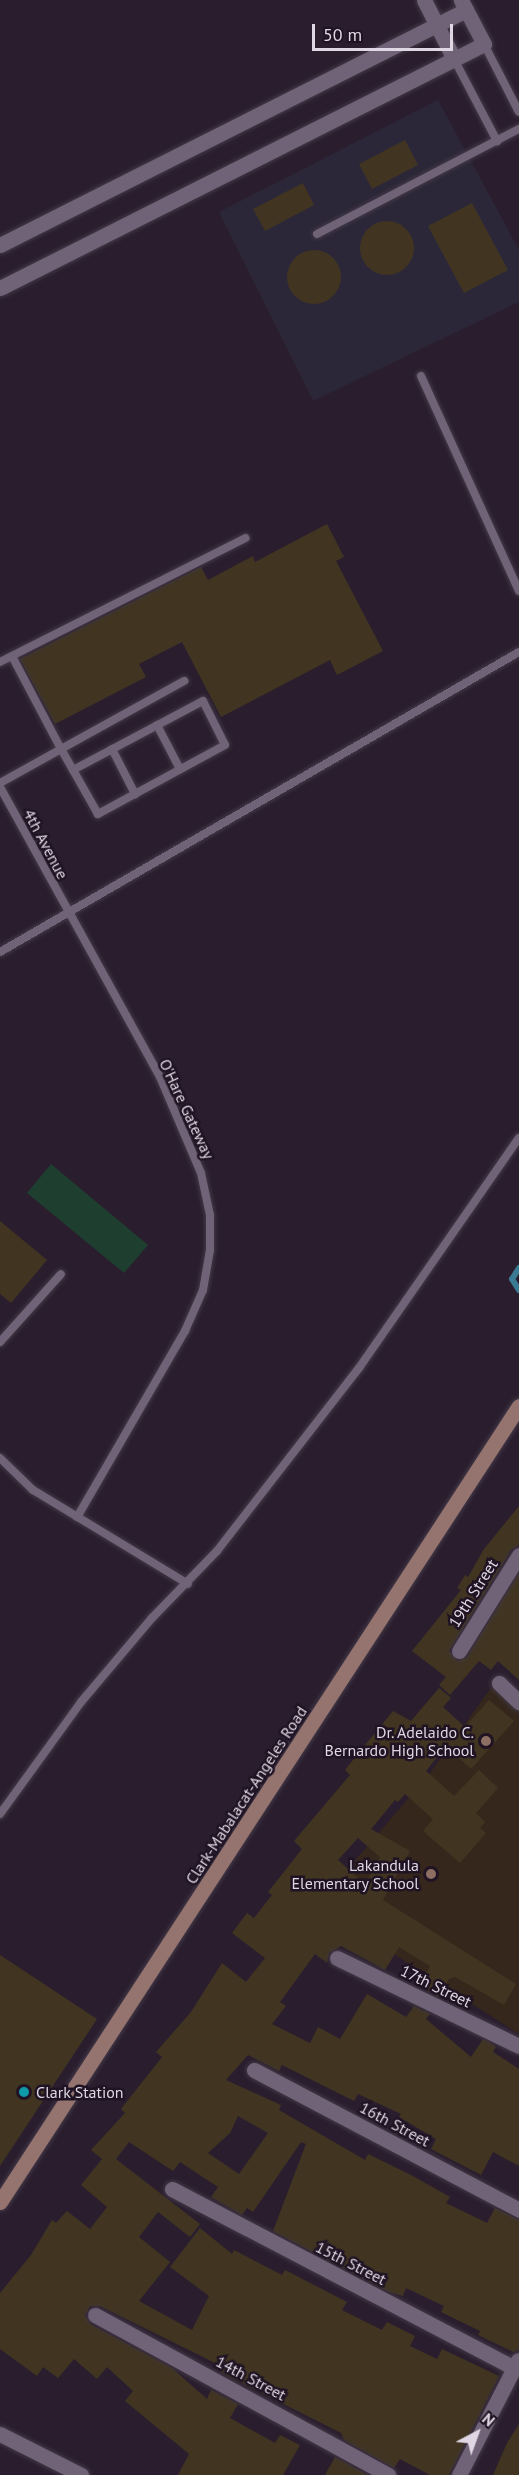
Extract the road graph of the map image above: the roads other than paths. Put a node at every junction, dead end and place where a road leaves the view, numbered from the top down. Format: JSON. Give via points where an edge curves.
{"nodes":[{"id":1,"x":424,"y":0,"type":"edge"},
{"id":2,"x":464,"y":5,"type":"edge"},
{"id":3,"x":437,"y":25,"type":"junction"},
{"id":4,"x":484,"y":44,"type":"junction"},
{"id":5,"x":454,"y":59,"type":"junction"},
{"id":6,"x":519,"y":112,"type":"edge"},
{"id":7,"x":519,"y":129,"type":"edge"},
{"id":8,"x":497,"y":141,"type":"junction"},
{"id":9,"x":317,"y":234,"type":"dead end"},
{"id":10,"x":0,"y":245,"type":"edge"},
{"id":11,"x":0,"y":288,"type":"edge"},
{"id":12,"x":421,"y":376,"type":"dead end"},
{"id":13,"x":244,"y":537,"type":"dead end"},
{"id":14,"x":519,"y":591,"type":"edge"},
{"id":15,"x":519,"y":652,"type":"edge"},
{"id":16,"x":12,"y":656,"type":"junction"},
{"id":17,"x":0,"y":662,"type":"edge"},
{"id":18,"x":184,"y":681,"type":"dead end"},
{"id":19,"x":157,"y":725,"type":"junction"},
{"id":20,"x":61,"y":749,"type":"junction"},
{"id":21,"x":112,"y":749,"type":"junction"},
{"id":22,"x":180,"y":769,"type":"junction"},
{"id":23,"x":74,"y":770,"type":"junction"},
{"id":24,"x":0,"y":785,"type":"edge"},
{"id":25,"x":135,"y":794,"type":"junction"},
{"id":26,"x":68,"y":914,"type":"junction"},
{"id":27,"x":0,"y":952,"type":"edge"},
{"id":28,"x":519,"y":1138,"type":"edge"},
{"id":29,"x":61,"y":1274,"type":"dead end"},
{"id":30,"x":0,"y":1342,"type":"edge"},
{"id":31,"x":519,"y":1406,"type":"edge"},
{"id":32,"x":0,"y":1458,"type":"edge"},
{"id":33,"x":77,"y":1517,"type":"junction"},
{"id":34,"x":519,"y":1554,"type":"edge"},
{"id":35,"x":188,"y":1584,"type":"junction"},
{"id":36,"x":459,"y":1652,"type":"dead end"},
{"id":37,"x":499,"y":1683,"type":"dead end"},
{"id":38,"x":519,"y":1702,"type":"edge"},
{"id":39,"x":0,"y":1815,"type":"edge"},
{"id":40,"x":337,"y":1958,"type":"dead end"},
{"id":41,"x":519,"y":2046,"type":"edge"},
{"id":42,"x":254,"y":2070,"type":"dead end"},
{"id":43,"x":172,"y":2189,"type":"dead end"},
{"id":44,"x":0,"y":2202,"type":"edge"},
{"id":45,"x":519,"y":2210,"type":"edge"},
{"id":46,"x":95,"y":2316,"type":"dead end"},
{"id":47,"x":517,"y":2363,"type":"edge"},
{"id":48,"x":0,"y":2434,"type":"edge"},
{"id":49,"x":81,"y":2475,"type":"edge"},
{"id":50,"x":388,"y":2475,"type":"edge"},
{"id":51,"x":459,"y":2475,"type":"edge"}],
"edges":[{"from":1,"to":3,"type":"street"},
{"from":2,"to":3,"type":"street"},
{"from":2,"to":4,"type":"street"},
{"from":3,"to":5,"type":"street"},
{"from":3,"to":10,"type":"street"},
{"from":4,"to":5,"type":"street"},
{"from":4,"to":6,"type":"lane"},
{"from":5,"to":8,"type":"lane"},
{"from":5,"to":11,"type":"street"},
{"from":7,"to":8,"type":"lane"},
{"from":8,"to":9,"type":"lane"},
{"from":12,"to":14,"type":"lane"},
{"from":13,"to":16,"type":"lane"},
{"from":15,"to":26,"type":"lane"},
{"from":16,"to":17,"type":"lane"},
{"from":16,"to":20,"type":"lane"},
{"from":18,"to":20,"type":"lane"},
{"from":19,"to":21,"type":"lane"},
{"from":19,"to":22,"type":"lane"},
{"from":19,"to":22,"type":"lane","via":[[203,701],[225,745]]},
{"from":20,"to":23,"type":"lane"},
{"from":20,"to":24,"type":"lane"},
{"from":21,"to":23,"type":"lane"},
{"from":21,"to":25,"type":"lane"},
{"from":22,"to":25,"type":"lane"},
{"from":23,"to":25,"type":"lane","via":[[98,814]]},
{"from":24,"to":26,"type":"lane","name":"4th Avenue"},
{"from":26,"to":27,"type":"lane"},
{"from":26,"to":33,"type":"lane","name":"O'Hare Gateway","via":[[160,1077],[187,1133],[210,1215],[210,1250],[203,1290],[185,1331]]},
{"from":28,"to":35,"type":"lane","via":[[359,1368]]},
{"from":29,"to":30,"type":"lane"},
{"from":31,"to":44,"type":"main road","name":"Clark-Mabalacat-Angeles Road"},
{"from":32,"to":33,"type":"lane","via":[[33,1490]]},
{"from":33,"to":35,"type":"lane"},
{"from":34,"to":36,"type":"street","name":"19th Street"},
{"from":35,"to":39,"type":"lane","via":[[152,1618],[81,1702]]},
{"from":37,"to":38,"type":"street"},
{"from":40,"to":41,"type":"street","name":"17th Street"},
{"from":42,"to":45,"type":"street","name":"16th Street"},
{"from":43,"to":47,"type":"street","name":"15th Street"},
{"from":46,"to":50,"type":"street","name":"14th Street"},
{"from":47,"to":51,"type":"street"},
{"from":48,"to":49,"type":"street"}]}
